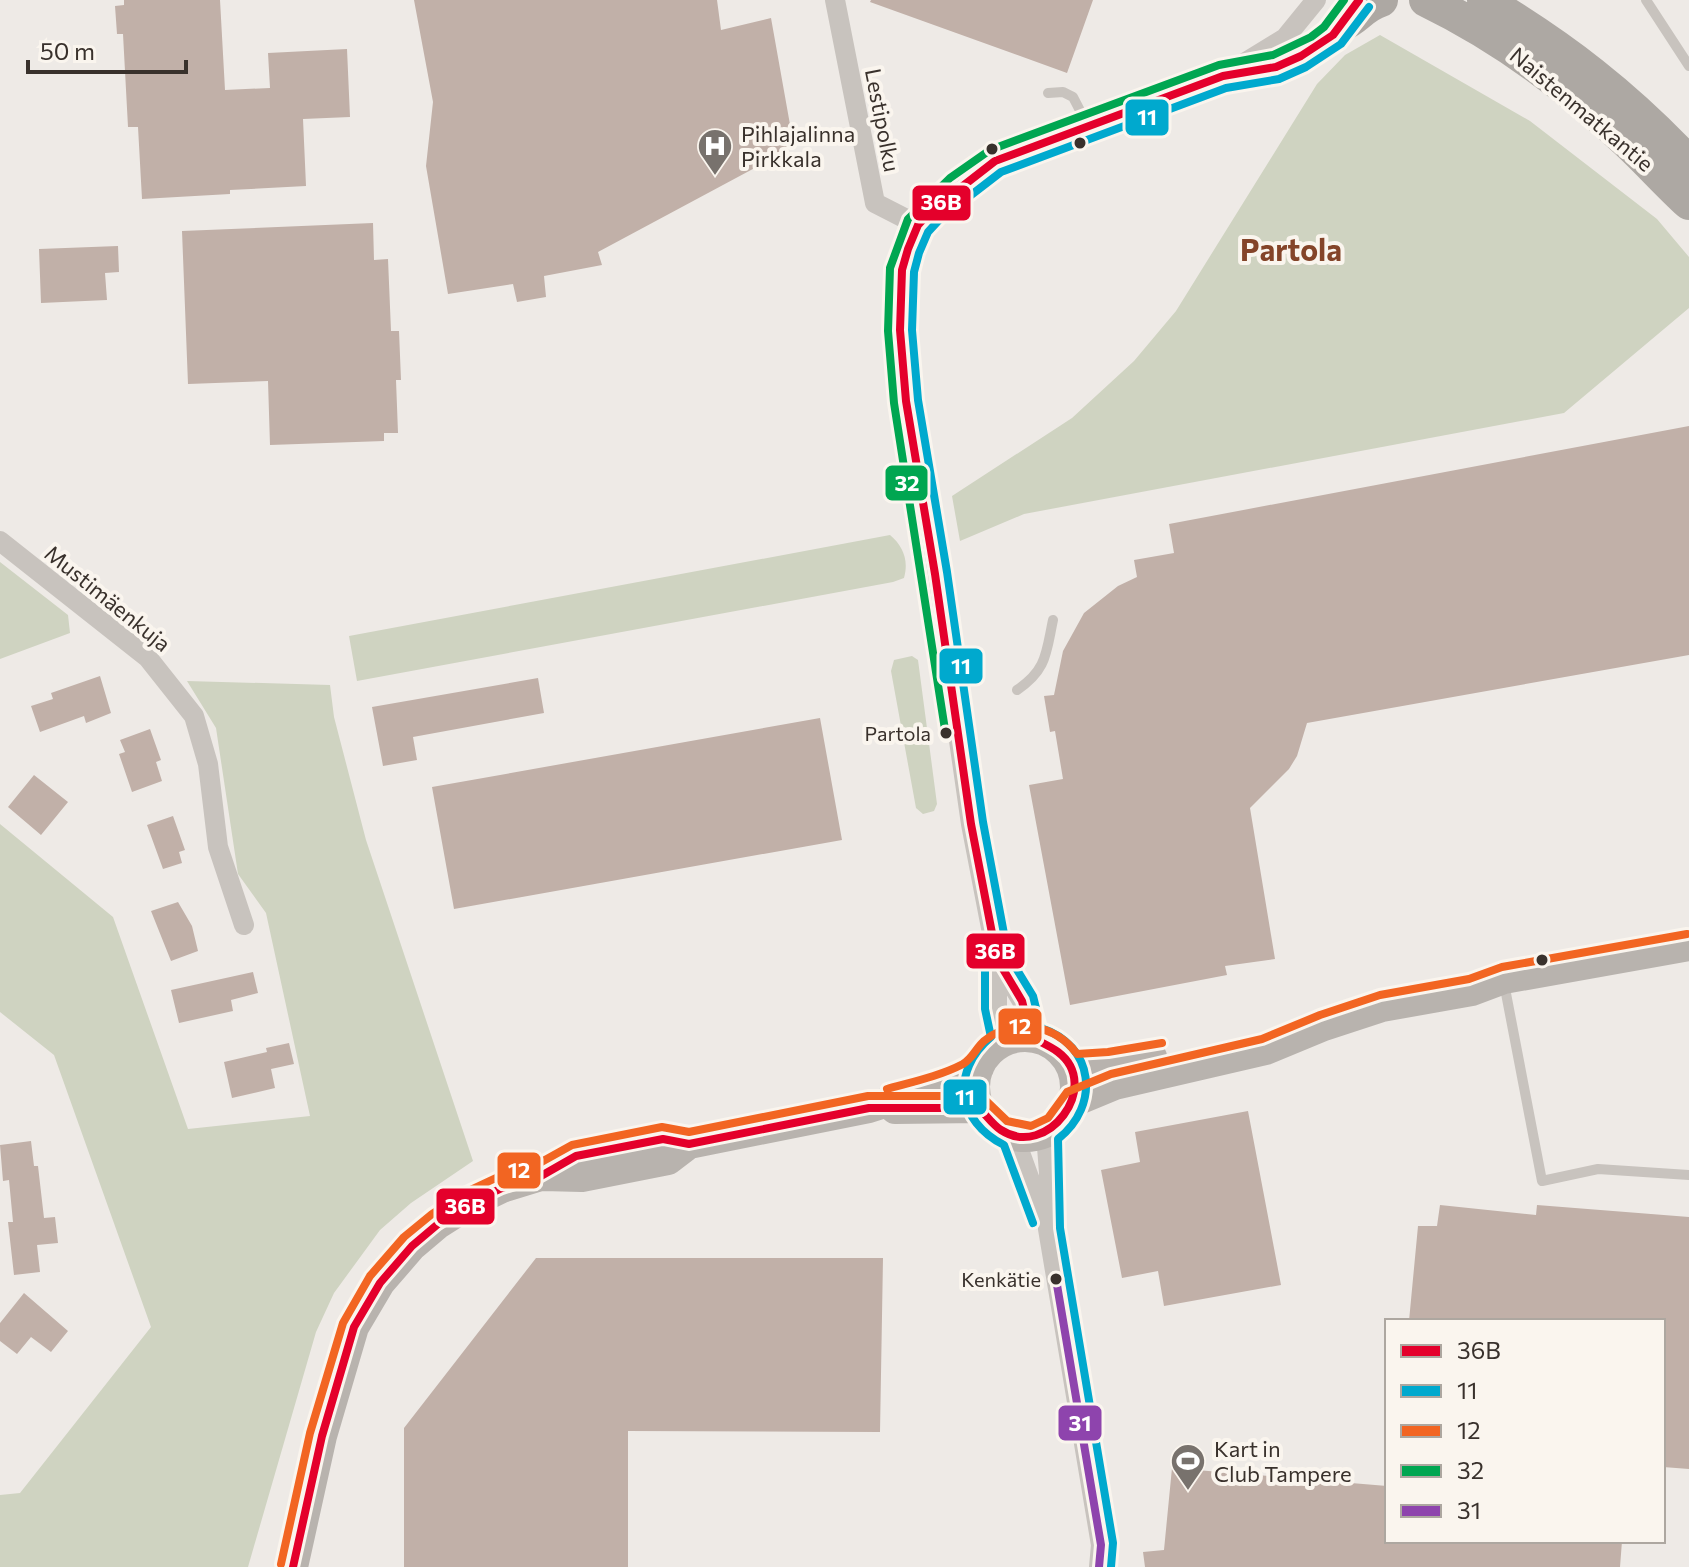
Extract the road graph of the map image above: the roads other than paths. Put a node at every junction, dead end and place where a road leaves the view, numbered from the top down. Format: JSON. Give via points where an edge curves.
{"nodes":[{"id":1,"x":835,"y":0,"type":"edge"},
{"id":2,"x":1316,"y":0,"type":"edge"},
{"id":3,"x":1381,"y":0,"type":"edge"},
{"id":4,"x":1425,"y":0,"type":"edge"},
{"id":5,"x":1646,"y":0,"type":"edge"},
{"id":6,"x":1498,"y":5,"type":"edge"},
{"id":7,"x":1350,"y":13,"type":"edge"},
{"id":8,"x":1689,"y":66,"type":"edge"},
{"id":9,"x":1223,"y":76,"type":"junction"},
{"id":10,"x":1048,"y":93,"type":"dead end"},
{"id":11,"x":1088,"y":126,"type":"junction"},
{"id":12,"x":1689,"y":163,"type":"edge"},
{"id":13,"x":1689,"y":203,"type":"edge"},
{"id":14,"x":918,"y":225,"type":"junction"},
{"id":15,"x":0,"y":541,"type":"edge"},
{"id":16,"x":1053,"y":620,"type":"dead end"},
{"id":17,"x":1017,"y":690,"type":"dead end"},
{"id":18,"x":244,"y":925,"type":"dead end"},
{"id":19,"x":1689,"y":946,"type":"edge"},
{"id":20,"x":997,"y":959,"type":"junction"},
{"id":21,"x":1504,"y":979,"type":"junction"},
{"id":22,"x":1018,"y":1040,"type":"junction"},
{"id":23,"x":1071,"y":1066,"type":"junction"},
{"id":24,"x":979,"y":1068,"type":"junction"},
{"id":25,"x":1074,"y":1102,"type":"junction"},
{"id":26,"x":869,"y":1108,"type":"junction"},
{"id":27,"x":979,"y":1108,"type":"junction"},
{"id":28,"x":1046,"y":1134,"type":"junction"},
{"id":29,"x":1014,"y":1136,"type":"junction"},
{"id":30,"x":1689,"y":1175,"type":"edge"},
{"id":31,"x":1048,"y":1229,"type":"junction"},
{"id":32,"x":1101,"y":1545,"type":"junction"},
{"id":33,"x":293,"y":1567,"type":"edge"},
{"id":34,"x":1099,"y":1567,"type":"edge"},
{"id":35,"x":1111,"y":1567,"type":"edge"}],
"edges":[{"from":1,"to":14,"type":"street","name":"Lestipolku","via":[[875,203]]},
{"from":2,"to":9,"type":"street","via":[[1285,38]]},
{"from":3,"to":7,"type":"main road","via":[[1367,4],[1353,20]]},
{"from":4,"to":13,"type":"main road","name":"Naistenmatkantie","via":[[1453,12],[1565,89]]},
{"from":5,"to":8,"type":"lane"},
{"from":6,"to":12,"type":"main road","name":"Naistenmatkantie","via":[[1609,85]]},
{"from":7,"to":9,"type":"street","via":[[1318,47],[1301,56],[1276,67]]},
{"from":9,"to":11,"type":"street"},
{"from":10,"to":11,"type":"lane","via":[[1073,97]]},
{"from":11,"to":14,"type":"street","via":[[995,161]]},
{"from":14,"to":20,"type":"street","via":[[902,270],[906,401]]},
{"from":15,"to":18,"type":"street","name":"Mustimäenkuja","via":[[148,658],[194,716],[208,764],[218,847]]},
{"from":16,"to":17,"type":"lane","via":[[1046,658],[1034,679]]},
{"from":19,"to":21,"type":"main road"},
{"from":20,"to":22,"type":"street","via":[[997,1008]]},
{"from":20,"to":22,"type":"street","via":[[1022,1001]]},
{"from":21,"to":23,"type":"main road","via":[[1464,974],[1402,985],[1329,1004],[1231,1042]]},
{"from":21,"to":25,"type":"main road","via":[[1472,991],[1370,1011],[1266,1050],[1128,1081]]},
{"from":21,"to":30,"type":"lane","via":[[1542,1181],[1598,1169]]},
{"from":22,"to":23,"type":"main road","via":[[1050,1044]]},
{"from":22,"to":24,"type":"main road","via":[[990,1051]]},
{"from":23,"to":25,"type":"main road"},
{"from":24,"to":26,"type":"main road"},
{"from":24,"to":27,"type":"main road"},
{"from":25,"to":28,"type":"main road"},
{"from":26,"to":27,"type":"main road"},
{"from":26,"to":33,"type":"main road","via":[[689,1144],[668,1160],[582,1177],[541,1176],[502,1188],[438,1224],[396,1263],[354,1327],[322,1436]]},
{"from":27,"to":29,"type":"main road","via":[[994,1126]]},
{"from":28,"to":29,"type":"main road"},
{"from":28,"to":31,"type":"street"},
{"from":29,"to":31,"type":"street"},
{"from":31,"to":32,"type":"street"},
{"from":32,"to":34,"type":"street"},
{"from":32,"to":35,"type":"street"}]}
